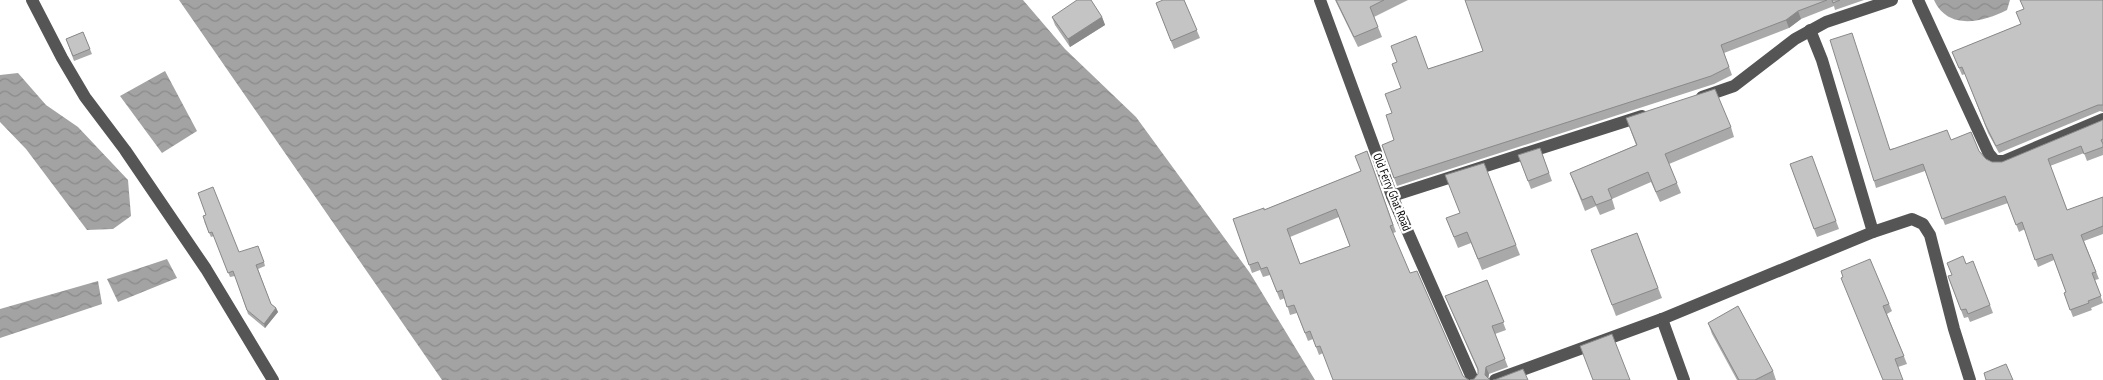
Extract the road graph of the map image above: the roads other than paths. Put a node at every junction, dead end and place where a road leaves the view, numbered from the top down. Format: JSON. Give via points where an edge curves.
{"nodes":[{"id":1,"x":32,"y":0,"type":"edge"},
{"id":2,"x":1320,"y":0,"type":"edge"},
{"id":3,"x":1892,"y":0,"type":"edge"},
{"id":4,"x":1918,"y":0,"type":"edge"},
{"id":5,"x":1810,"y":30,"type":"junction"},
{"id":6,"x":1686,"y":102,"type":"edge"},
{"id":7,"x":1658,"y":110,"type":"edge"},
{"id":8,"x":2103,"y":119,"type":"edge"},
{"id":9,"x":1392,"y":196,"type":"junction"},
{"id":10,"x":1873,"y":232,"type":"junction"},
{"id":11,"x":1662,"y":319,"type":"junction"},
{"id":12,"x":273,"y":380,"type":"edge"},
{"id":13,"x":1473,"y":380,"type":"edge"},
{"id":14,"x":1495,"y":380,"type":"edge"},
{"id":15,"x":1684,"y":380,"type":"edge"},
{"id":16,"x":1970,"y":380,"type":"edge"}],
"edges":[{"from":1,"to":12,"type":"street","via":[[85,97],[206,269]]},
{"from":2,"to":9,"type":"street","name":"Old Ferry Ghat Road"},
{"from":3,"to":5,"type":"street"},
{"from":4,"to":8,"type":"street","via":[[1995,161],[2004,161]]},
{"from":5,"to":6,"type":"street","via":[[1734,86]]},
{"from":5,"to":10,"type":"street","via":[[1822,60]]},
{"from":7,"to":9,"type":"street"},
{"from":9,"to":13,"type":"street","name":"Old Ferry Ghat Road"},
{"from":10,"to":11,"type":"street"},
{"from":10,"to":16,"type":"street","via":[[1912,219],[1923,224],[1930,236]]},
{"from":11,"to":14,"type":"street"},
{"from":11,"to":15,"type":"street"}]}
